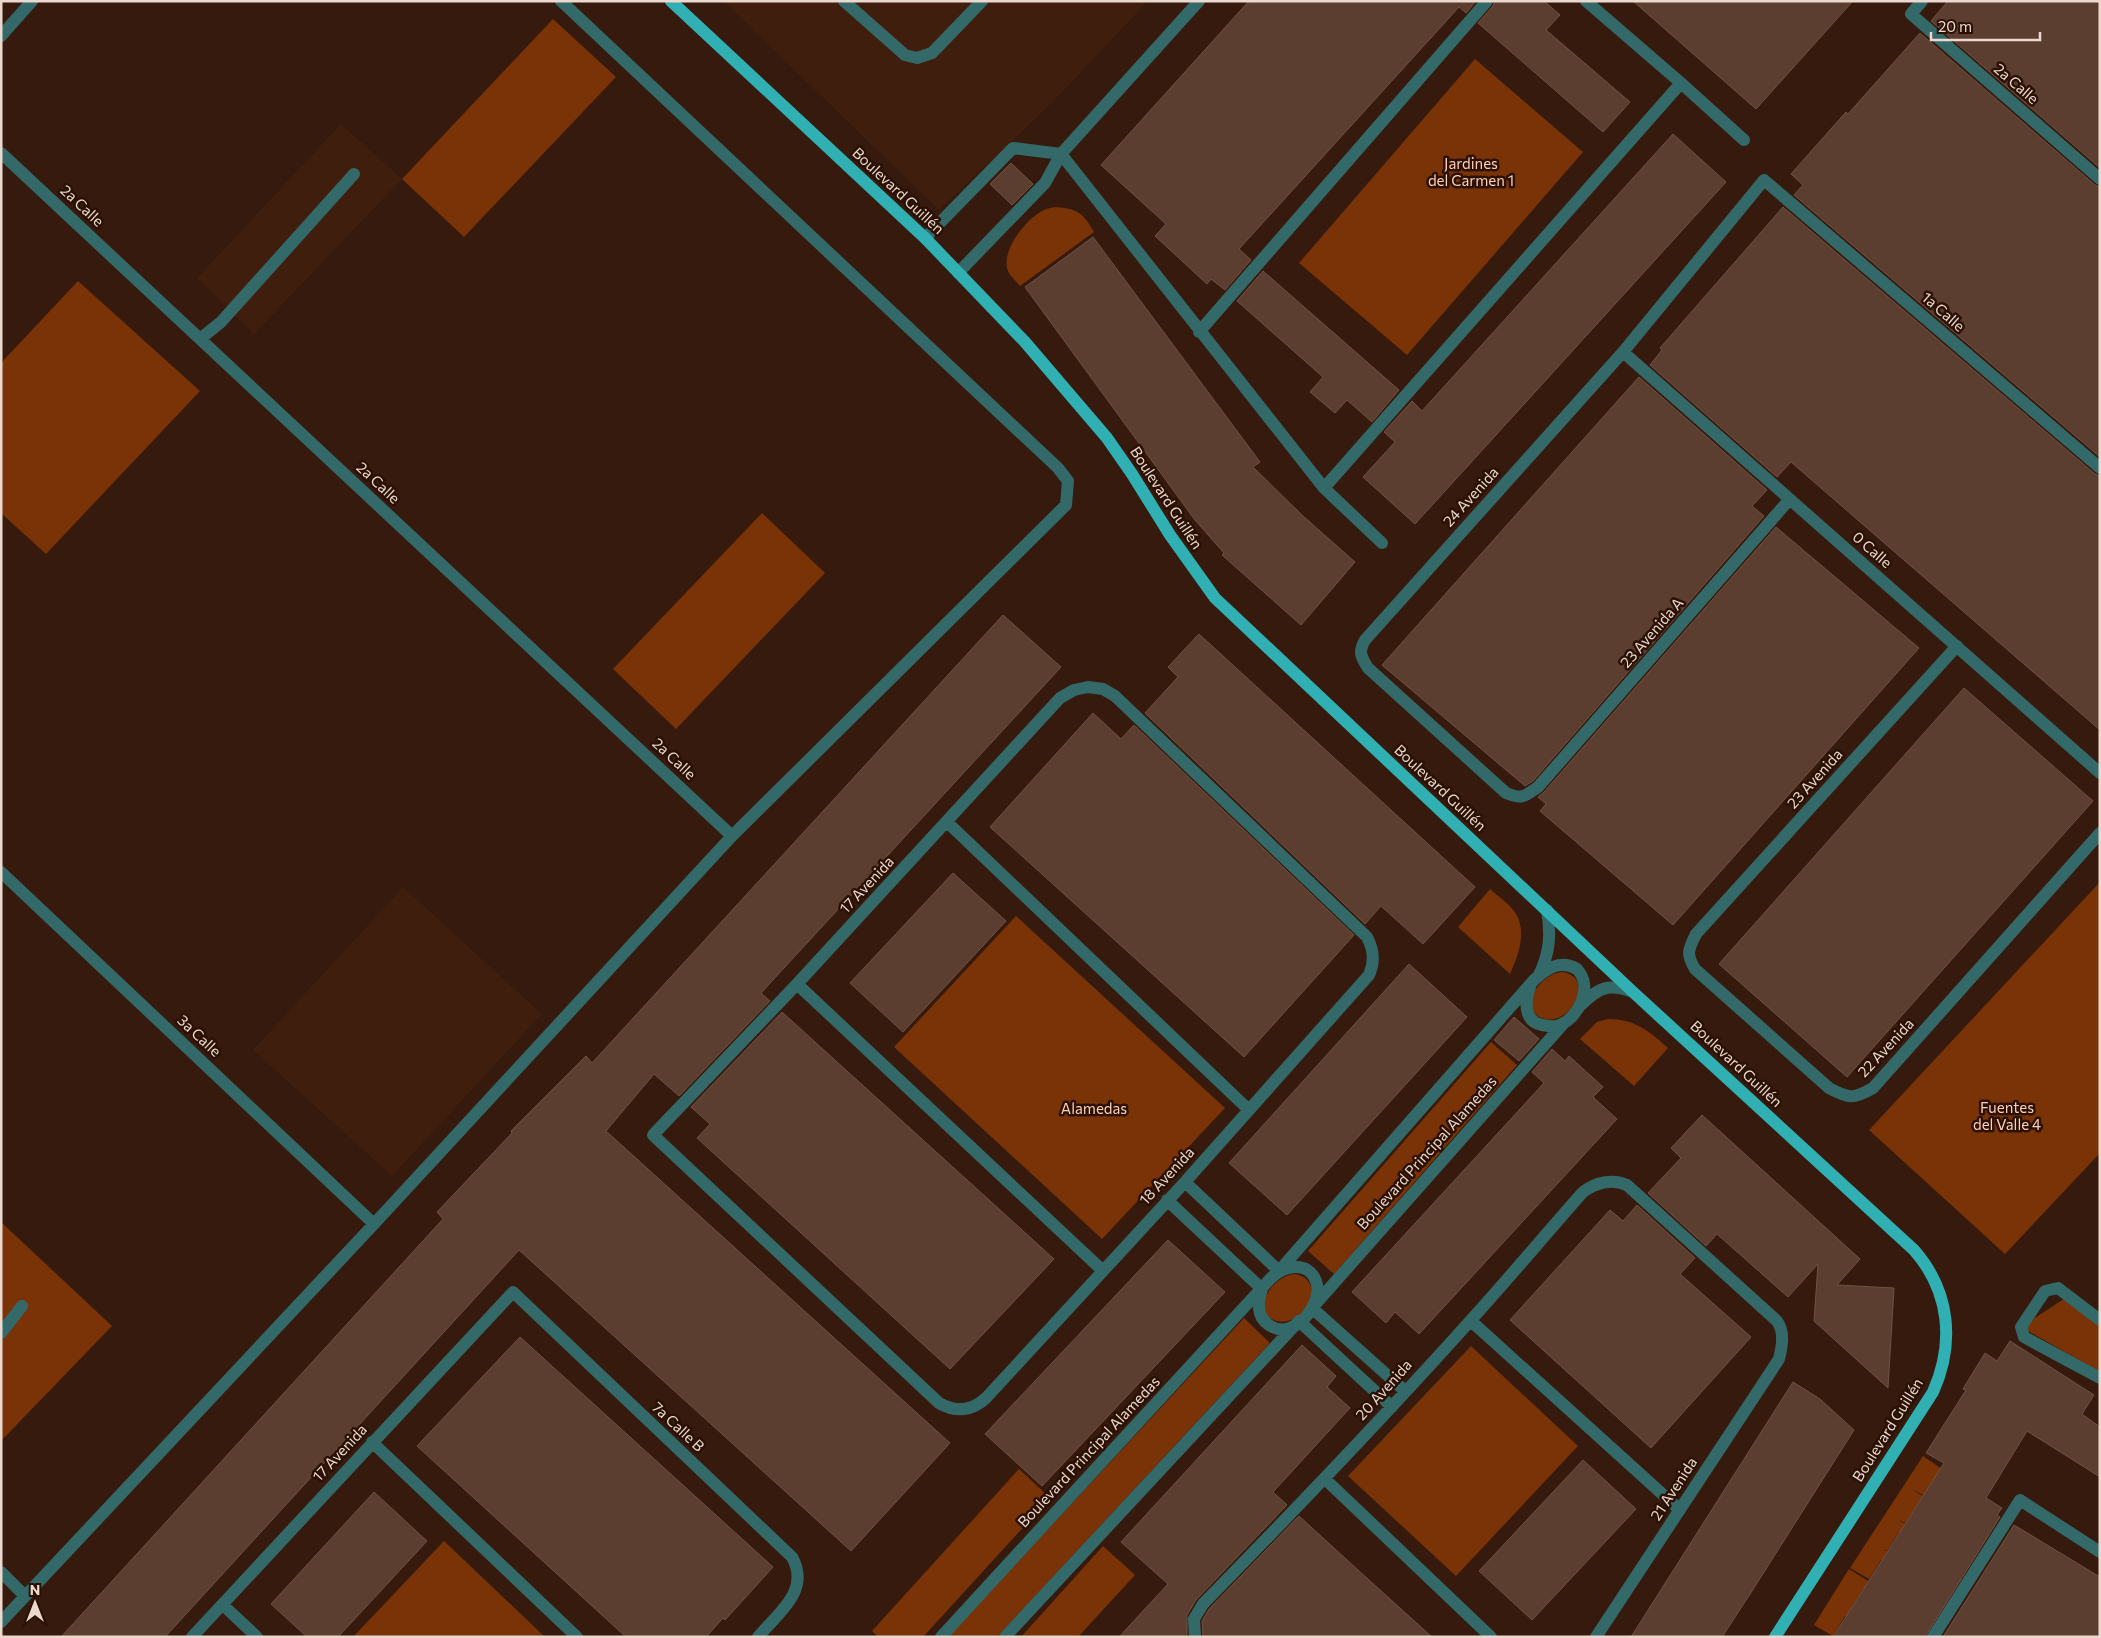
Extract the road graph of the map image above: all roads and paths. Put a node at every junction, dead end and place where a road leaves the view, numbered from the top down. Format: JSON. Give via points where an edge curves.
{"nodes":[{"id":1,"x":32,"y":1,"type":"edge"},
{"id":2,"x":561,"y":1,"type":"edge"},
{"id":3,"x":671,"y":1,"type":"edge"},
{"id":4,"x":844,"y":1,"type":"edge"},
{"id":5,"x":982,"y":1,"type":"edge"},
{"id":6,"x":1199,"y":1,"type":"edge"},
{"id":7,"x":1486,"y":1,"type":"edge"},
{"id":8,"x":1586,"y":1,"type":"edge"},
{"id":9,"x":1922,"y":1,"type":"edge"},
{"id":10,"x":1,"y":36,"type":"edge"},
{"id":11,"x":1682,"y":83,"type":"junction"},
{"id":12,"x":1744,"y":140,"type":"dead end"},
{"id":13,"x":1,"y":153,"type":"edge"},
{"id":14,"x":1060,"y":154,"type":"junction"},
{"id":15,"x":354,"y":174,"type":"dead end"},
{"id":16,"x":2100,"y":179,"type":"edge"},
{"id":17,"x":1764,"y":180,"type":"joint"},
{"id":18,"x":924,"y":238,"type":"junction"},
{"id":19,"x":958,"y":273,"type":"junction"},
{"id":20,"x":1199,"y":332,"type":"junction"},
{"id":21,"x":200,"y":339,"type":"junction"},
{"id":22,"x":1623,"y":352,"type":"junction"},
{"id":23,"x":2100,"y":468,"type":"edge"},
{"id":24,"x":1324,"y":488,"type":"junction"},
{"id":25,"x":1789,"y":500,"type":"junction"},
{"id":26,"x":1382,"y":543,"type":"dead end"},
{"id":27,"x":1957,"y":646,"type":"junction"},
{"id":28,"x":2100,"y":773,"type":"edge"},
{"id":29,"x":1538,"y":787,"type":"joint"},
{"id":30,"x":947,"y":822,"type":"junction"},
{"id":31,"x":2100,"y":834,"type":"edge"},
{"id":32,"x":732,"y":836,"type":"junction"},
{"id":33,"x":1,"y":872,"type":"edge"},
{"id":34,"x":1547,"y":910,"type":"junction"},
{"id":35,"x":1696,"y":934,"type":"joint"},
{"id":36,"x":1369,"y":975,"type":"joint"},
{"id":37,"x":1538,"y":976,"type":"junction"},
{"id":38,"x":797,"y":984,"type":"junction"},
{"id":39,"x":1530,"y":987,"type":"junction"},
{"id":40,"x":1633,"y":992,"type":"junction"},
{"id":41,"x":1571,"y":1015,"type":"junction"},
{"id":42,"x":1250,"y":1110,"type":"junction"},
{"id":43,"x":1185,"y":1182,"type":"junction"},
{"id":44,"x":1167,"y":1200,"type":"junction"},
{"id":45,"x":374,"y":1224,"type":"junction"},
{"id":46,"x":1102,"y":1270,"type":"junction"},
{"id":47,"x":1280,"y":1271,"type":"junction"},
{"id":48,"x":1262,"y":1289,"type":"junction"},
{"id":49,"x":512,"y":1292,"type":"joint"},
{"id":50,"x":22,"y":1306,"type":"dead end"},
{"id":51,"x":1312,"y":1308,"type":"junction"},
{"id":52,"x":2100,"y":1320,"type":"edge"},
{"id":53,"x":1471,"y":1321,"type":"junction"},
{"id":54,"x":1300,"y":1322,"type":"junction"},
{"id":55,"x":1,"y":1333,"type":"edge"},
{"id":56,"x":1779,"y":1359,"type":"joint"},
{"id":57,"x":2100,"y":1378,"type":"edge"},
{"id":58,"x":1405,"y":1391,"type":"junction"},
{"id":59,"x":986,"y":1398,"type":"joint"},
{"id":60,"x":1392,"y":1407,"type":"junction"},
{"id":61,"x":372,"y":1442,"type":"junction"},
{"id":62,"x":1325,"y":1479,"type":"junction"},
{"id":63,"x":1680,"y":1510,"type":"junction"},
{"id":64,"x":2100,"y":1552,"type":"edge"},
{"id":65,"x":1,"y":1572,"type":"edge"},
{"id":66,"x":25,"y":1596,"type":"junction"},
{"id":67,"x":223,"y":1605,"type":"junction"},
{"id":68,"x":1,"y":1622,"type":"edge"},
{"id":69,"x":192,"y":1637,"type":"edge"},
{"id":70,"x":257,"y":1637,"type":"edge"},
{"id":71,"x":577,"y":1637,"type":"edge"},
{"id":72,"x":758,"y":1637,"type":"edge"},
{"id":73,"x":941,"y":1637,"type":"edge"},
{"id":74,"x":1005,"y":1637,"type":"edge"},
{"id":75,"x":1195,"y":1637,"type":"edge"},
{"id":76,"x":1491,"y":1637,"type":"edge"},
{"id":77,"x":1596,"y":1637,"type":"edge"},
{"id":78,"x":1775,"y":1637,"type":"edge"},
{"id":79,"x":1933,"y":1637,"type":"edge"}],
"edges":[{"from":1,"to":10,"type":"street"},
{"from":2,"to":32,"type":"street","via":[[1058,468],[1068,481],[1066,505]]},
{"from":3,"to":18,"type":"main road","name":"Boulevard Guillén"},
{"from":4,"to":5,"type":"street","via":[[904,55],[918,58],[932,53]]},
{"from":6,"to":14,"type":"street"},
{"from":7,"to":20,"type":"street"},
{"from":8,"to":11,"type":"street"},
{"from":9,"to":16,"type":"street","name":"2a Calle","via":[[1911,14]]},
{"from":11,"to":12,"type":"street"},
{"from":11,"to":24,"type":"street"},
{"from":13,"to":21,"type":"street","name":"2a Calle"},
{"from":14,"to":18,"type":"street","via":[[1013,148]]},
{"from":14,"to":19,"type":"street","via":[[1045,183]]},
{"from":14,"to":20,"type":"street"},
{"from":15,"to":21,"type":"street","via":[[221,322]]},
{"from":17,"to":22,"type":"street","name":"24 Avenida"},
{"from":17,"to":23,"type":"street","name":"1a Calle"},
{"from":18,"to":19,"type":"main road","name":"Boulevard Guillén"},
{"from":19,"to":34,"type":"main road","name":"Boulevard Guillén","via":[[1025,342],[1107,438],[1170,536],[1215,598]]},
{"from":20,"to":24,"type":"street"},
{"from":21,"to":32,"type":"street","name":"2a Calle"},
{"from":22,"to":25,"type":"street","name":"0 Calle"},
{"from":22,"to":29,"type":"street","name":"24 Avenida","via":[[1365,640],[1360,650],[1368,668],[1506,793],[1524,797]]},
{"from":24,"to":26,"type":"street"},
{"from":25,"to":27,"type":"street","name":"0 Calle"},
{"from":25,"to":29,"type":"street","name":"23 Avenida A"},
{"from":27,"to":28,"type":"street","name":"0 Calle"},
{"from":27,"to":35,"type":"street","name":"23 Avenida"},
{"from":30,"to":36,"type":"street","name":"17 Avenida","via":[[1060,698],[1088,687],[1103,689],[1115,696],[1367,937],[1373,954]]},
{"from":30,"to":38,"type":"street","name":"17 Avenida"},
{"from":30,"to":42,"type":"street"},
{"from":31,"to":35,"type":"street","name":"22 Avenida","via":[[1873,1088],[1859,1096],[1845,1097],[1829,1088],[1695,969],[1688,958]]},
{"from":32,"to":45,"type":"street"},
{"from":33,"to":45,"type":"street","name":"3a Calle"},
{"from":34,"to":37,"type":"street","via":[[1550,942]]},
{"from":34,"to":40,"type":"main road","name":"Boulevard Guillén"},
{"from":36,"to":42,"type":"street","name":"18 Avenida"},
{"from":37,"to":39,"type":"street","name":"Boulevard Principal Alamedas"},
{"from":37,"to":41,"type":"street","name":"Boulevard Principal Alamedas","via":[[1557,965],[1577,969],[1582,976],[1584,990],[1582,1000]]},
{"from":38,"to":46,"type":"street"},
{"from":38,"to":59,"type":"street","name":"17 Avenida","via":[[653,1135],[939,1403],[952,1409],[966,1409]]},
{"from":39,"to":41,"type":"street","via":[[1526,1004],[1533,1021],[1551,1027]]},
{"from":39,"to":47,"type":"street","name":"Boulevard Principal Alamedas"},
{"from":40,"to":41,"type":"street","via":[[1621,987],[1603,988]]},
{"from":40,"to":78,"type":"main road","name":"Boulevard Guillén","via":[[1914,1250],[1934,1277],[1944,1308],[1946,1346],[1933,1392]]},
{"from":41,"to":51,"type":"street","name":"Boulevard Principal Alamedas"},
{"from":42,"to":43,"type":"street","name":"18 Avenida"},
{"from":43,"to":44,"type":"street","name":"18 Avenida"},
{"from":43,"to":47,"type":"street"},
{"from":44,"to":46,"type":"street","name":"18 Avenida"},
{"from":44,"to":48,"type":"street"},
{"from":45,"to":66,"type":"street"},
{"from":46,"to":59,"type":"street","name":"18 Avenida"},
{"from":47,"to":48,"type":"street","name":"Boulevard Principal Alamedas"},
{"from":47,"to":51,"type":"street","via":[[1296,1267],[1312,1274],[1317,1292]]},
{"from":48,"to":54,"type":"street","via":[[1258,1306],[1266,1323],[1284,1329]]},
{"from":48,"to":73,"type":"street","name":"Boulevard Principal Alamedas"},
{"from":49,"to":61,"type":"street","name":"17 Avenida"},
{"from":49,"to":72,"type":"street","name":"7a Calle B","via":[[792,1557],[799,1575],[794,1595]]},
{"from":50,"to":55,"type":"street"},
{"from":51,"to":54,"type":"street","name":"Boulevard Principal Alamedas"},
{"from":51,"to":58,"type":"street"},
{"from":52,"to":57,"type":"street","via":[[2058,1288],[2045,1291],[2021,1327],[2024,1337]]},
{"from":53,"to":56,"type":"street","name":"20 Avenida","via":[[1583,1192],[1598,1183],[1616,1182],[1627,1185],[1777,1321],[1782,1338]]},
{"from":53,"to":58,"type":"street","name":"20 Avenida"},
{"from":53,"to":63,"type":"street"},
{"from":54,"to":60,"type":"street"},
{"from":54,"to":74,"type":"street","name":"Boulevard Principal Alamedas"},
{"from":56,"to":63,"type":"street","name":"21 Avenida"},
{"from":58,"to":60,"type":"street","name":"20 Avenida"},
{"from":60,"to":62,"type":"street","name":"20 Avenida"},
{"from":61,"to":67,"type":"street","name":"17 Avenida"},
{"from":61,"to":71,"type":"street"},
{"from":62,"to":75,"type":"street","name":"20 Avenida","via":[[1203,1604],[1194,1619]]},
{"from":62,"to":76,"type":"street"},
{"from":63,"to":77,"type":"street","name":"21 Avenida"},
{"from":64,"to":79,"type":"street","via":[[2020,1500]]},
{"from":65,"to":66,"type":"street"},
{"from":66,"to":68,"type":"street"},
{"from":67,"to":69,"type":"street","name":"17 Avenida"},
{"from":67,"to":70,"type":"street"}]}
